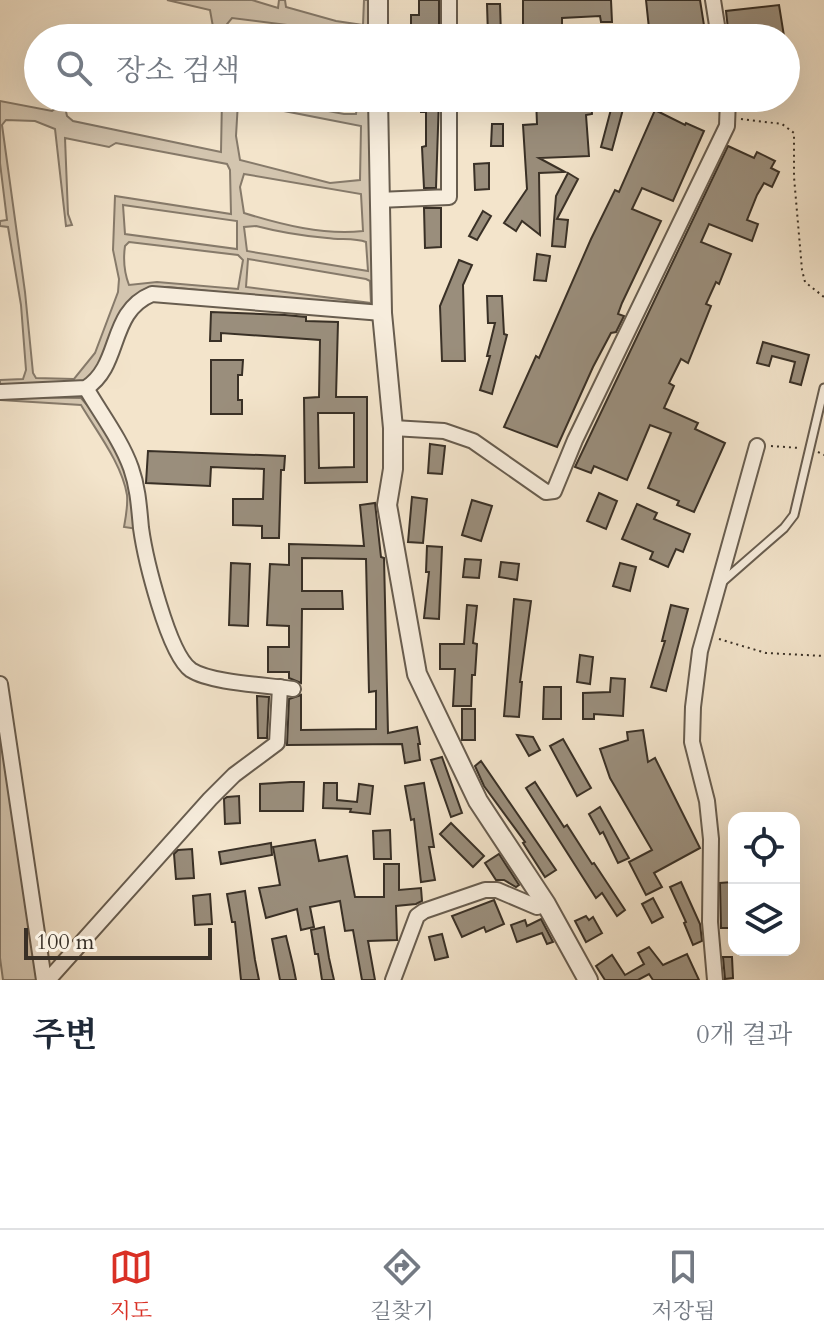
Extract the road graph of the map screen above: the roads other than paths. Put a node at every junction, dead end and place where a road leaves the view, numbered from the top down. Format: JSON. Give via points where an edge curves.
{"nodes":[{"id":1,"x":378,"y":0,"type":"edge"},
{"id":2,"x":449,"y":0,"type":"edge"},
{"id":3,"x":713,"y":0,"type":"edge"},
{"id":4,"x":378,"y":24,"type":"edge"},
{"id":5,"x":449,"y":24,"type":"edge"},
{"id":6,"x":717,"y":24,"type":"edge"},
{"id":7,"x":378,"y":112,"type":"edge"},
{"id":8,"x":449,"y":112,"type":"edge"},
{"id":9,"x":728,"y":112,"type":"edge"},
{"id":10,"x":378,"y":200,"type":"junction"},
{"id":11,"x":382,"y":313,"type":"junction"},
{"id":12,"x":86,"y":388,"type":"junction"},
{"id":13,"x":824,"y":388,"type":"edge"},
{"id":14,"x":0,"y":392,"type":"edge"},
{"id":15,"x":393,"y":428,"type":"junction"},
{"id":16,"x":757,"y":446,"type":"road end"},
{"id":17,"x":719,"y":585,"type":"junction"},
{"id":18,"x":0,"y":684,"type":"edge"},
{"id":19,"x":546,"y":904,"type":"junction"},
{"id":20,"x":46,"y":980,"type":"edge"},
{"id":21,"x":393,"y":980,"type":"edge"},
{"id":22,"x":588,"y":980,"type":"edge"},
{"id":23,"x":715,"y":980,"type":"edge"}],
"edges":[{"from":1,"to":4,"type":"street"},
{"from":2,"to":5,"type":"street"},
{"from":3,"to":6,"type":"street"},
{"from":7,"to":10,"type":"street"},
{"from":8,"to":10,"type":"street","via":[[449,197]]},
{"from":9,"to":15,"type":"street","via":[[727,126],[554,491],[546,492],[473,441],[444,431]]},
{"from":10,"to":11,"type":"street"},
{"from":11,"to":12,"type":"street","via":[[152,294],[128,309],[108,360],[96,382]]},
{"from":11,"to":15,"type":"street"},
{"from":12,"to":14,"type":"street"},
{"from":12,"to":20,"type":"street","via":[[131,467],[151,572],[177,652],[191,670],[209,677],[286,688],[277,743],[210,799]]},
{"from":13,"to":17,"type":"lane","via":[[794,515]]},
{"from":15,"to":19,"type":"street","via":[[387,505],[417,674],[478,801]]},
{"from":16,"to":17,"type":"street"},
{"from":17,"to":23,"type":"street","via":[[700,651],[692,742],[711,839]]},
{"from":18,"to":20,"type":"street"},
{"from":19,"to":21,"type":"street","via":[[537,907],[485,890],[424,911],[417,916]]},
{"from":19,"to":22,"type":"street"}]}
